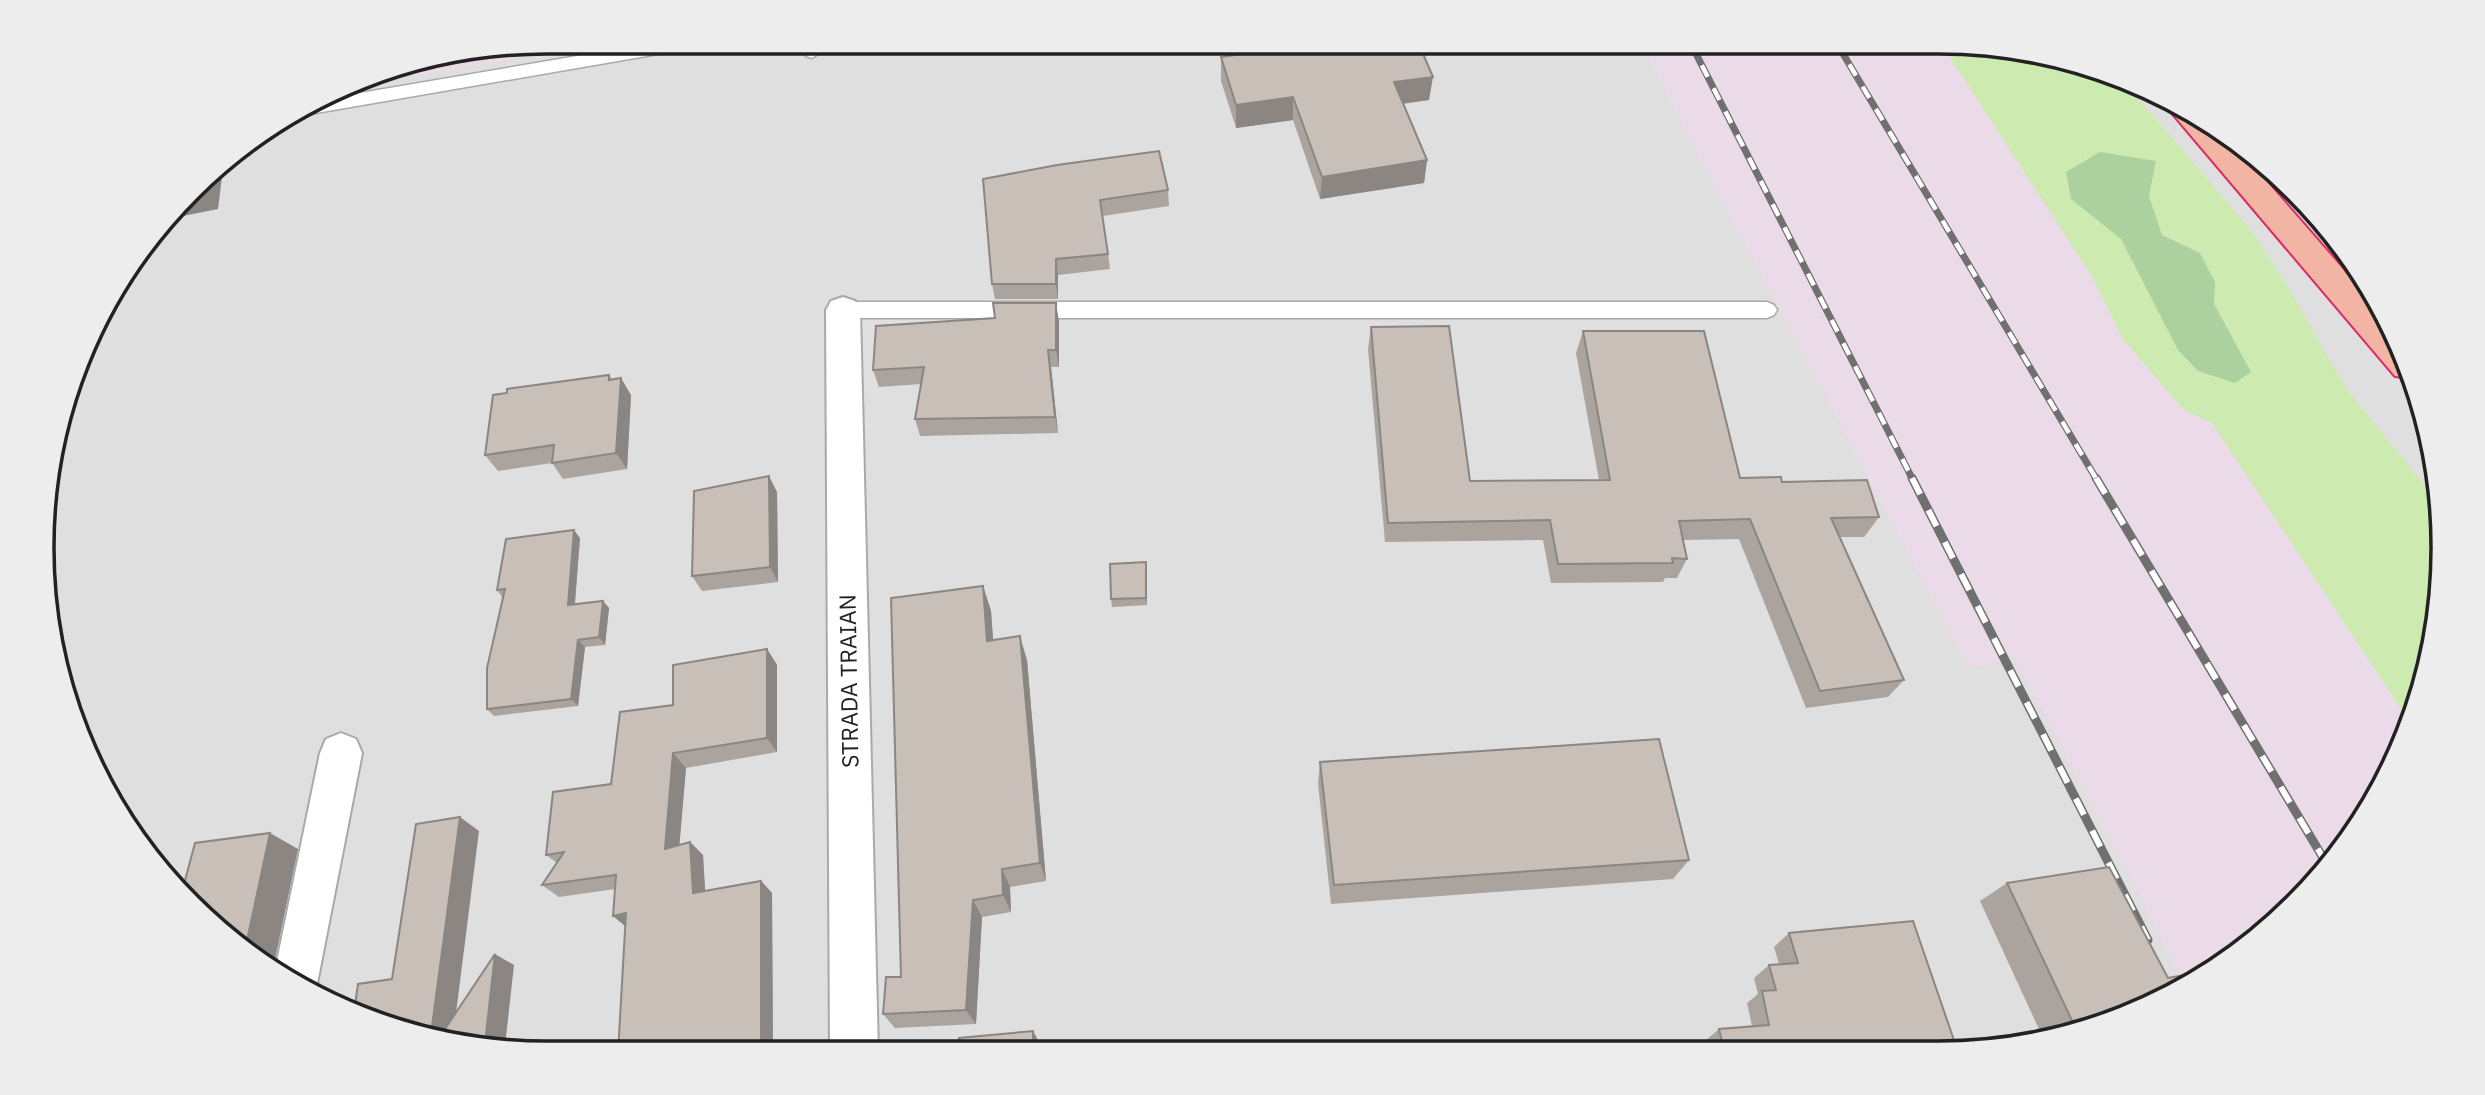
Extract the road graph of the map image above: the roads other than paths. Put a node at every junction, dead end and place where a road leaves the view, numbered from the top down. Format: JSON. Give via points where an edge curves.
{"nodes":[{"id":1,"x":623,"y":54,"type":"edge"},
{"id":2,"x":330,"y":105,"type":"edge"},
{"id":3,"x":2207,"y":134,"type":"edge"},
{"id":4,"x":843,"y":310,"type":"joint"},
{"id":5,"x":1767,"y":310,"type":"dead end"},
{"id":6,"x":2385,"y":340,"type":"edge"},
{"id":7,"x":341,"y":753,"type":"dead end"},
{"id":8,"x":298,"y":973,"type":"edge"},
{"id":9,"x":855,"y":1041,"type":"edge"}],
"edges":[{"from":1,"to":2,"type":"lane"},
{"from":3,"to":6,"type":"highway"},
{"from":4,"to":5,"type":"lane"},
{"from":4,"to":9,"type":"street","name":"STRADA TRAIAN"},
{"from":7,"to":8,"type":"street"}]}
